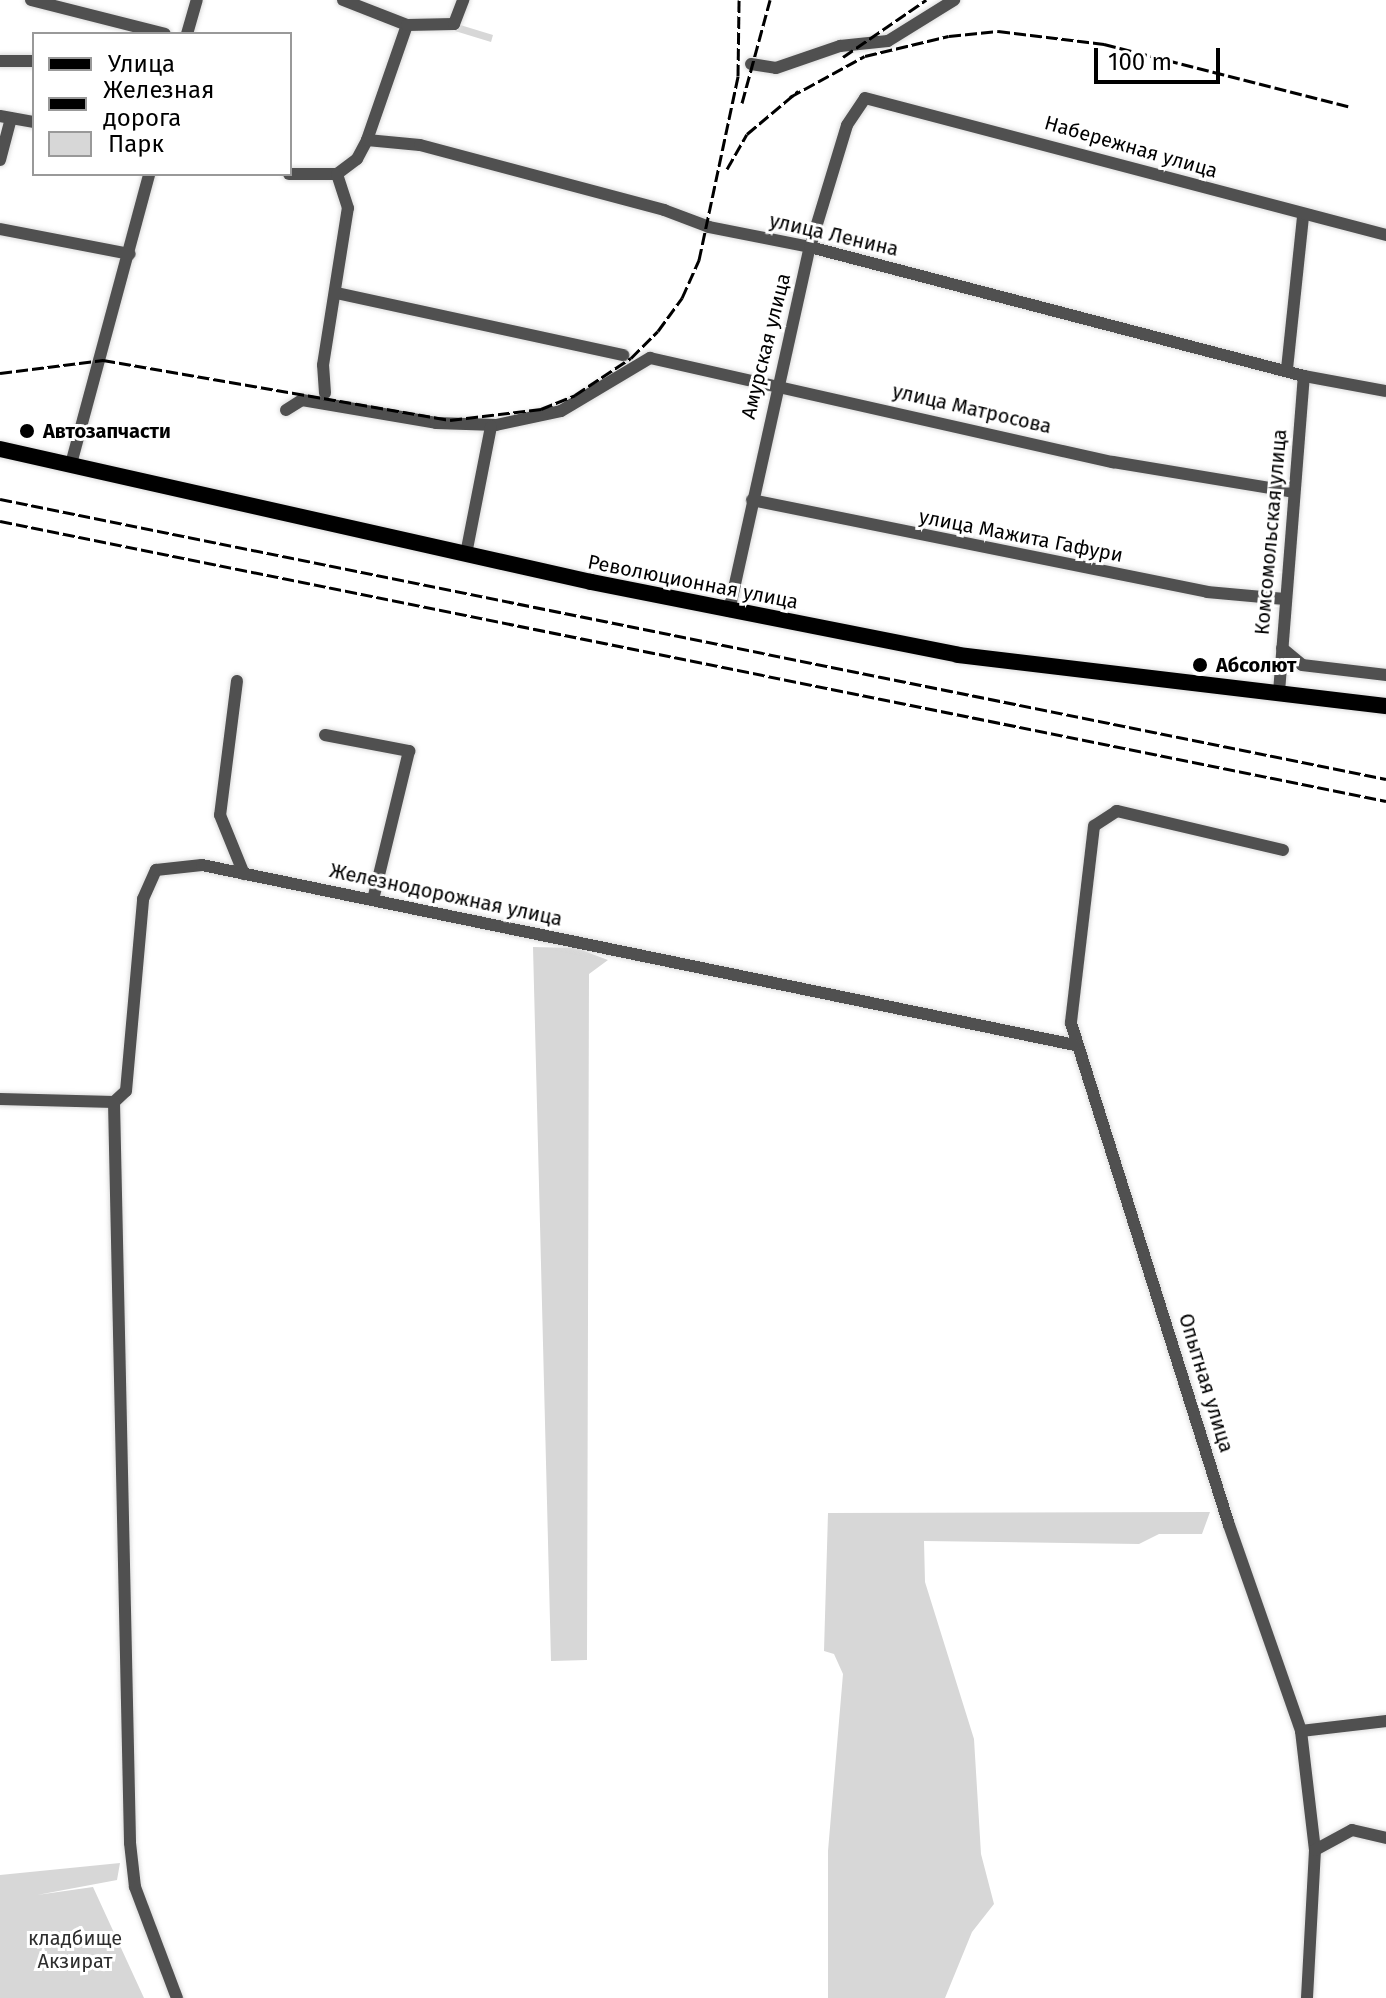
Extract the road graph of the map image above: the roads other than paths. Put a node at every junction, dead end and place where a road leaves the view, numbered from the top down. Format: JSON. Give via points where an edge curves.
{"nodes":[{"id":1,"x":31,"y":0,"type":"edge"},
{"id":2,"x":197,"y":0,"type":"edge"},
{"id":3,"x":343,"y":0,"type":"edge"},
{"id":4,"x":463,"y":0,"type":"edge"},
{"id":5,"x":954,"y":0,"type":"edge"},
{"id":6,"x":407,"y":25,"type":"junction"},
{"id":7,"x":157,"y":32,"type":"edge"},
{"id":8,"x":188,"y":32,"type":"edge"},
{"id":9,"x":0,"y":61,"type":"edge"},
{"id":10,"x":32,"y":61,"type":"edge"},
{"id":11,"x":751,"y":64,"type":"dead end"},
{"id":12,"x":865,"y":98,"type":"joint"},
{"id":13,"x":5,"y":117,"type":"edge"},
{"id":14,"x":32,"y":122,"type":"edge"},
{"id":15,"x":367,"y":140,"type":"junction"},
{"id":16,"x":0,"y":160,"type":"edge"},
{"id":17,"x":292,"y":174,"type":"edge"},
{"id":18,"x":337,"y":174,"type":"junction"},
{"id":19,"x":149,"y":176,"type":"edge"},
{"id":20,"x":1303,"y":217,"type":"junction"},
{"id":21,"x":0,"y":229,"type":"edge"},
{"id":22,"x":1386,"y":235,"type":"edge"},
{"id":23,"x":810,"y":247,"type":"junction"},
{"id":24,"x":130,"y":254,"type":"junction"},
{"id":25,"x":336,"y":293,"type":"junction"},
{"id":26,"x":623,"y":355,"type":"dead end"},
{"id":27,"x":1287,"y":369,"type":"junction"},
{"id":28,"x":1304,"y":376,"type":"junction"},
{"id":29,"x":777,"y":382,"type":"junction"},
{"id":30,"x":1386,"y":391,"type":"edge"},
{"id":31,"x":325,"y":393,"type":"dead end"},
{"id":32,"x":286,"y":410,"type":"dead end"},
{"id":33,"x":491,"y":426,"type":"junction"},
{"id":34,"x":0,"y":449,"type":"edge"},
{"id":35,"x":71,"y":464,"type":"junction"},
{"id":36,"x":1294,"y":492,"type":"junction"},
{"id":37,"x":752,"y":500,"type":"junction"},
{"id":38,"x":466,"y":554,"type":"junction"},
{"id":39,"x":1285,"y":599,"type":"junction"},
{"id":40,"x":729,"y":611,"type":"junction"},
{"id":41,"x":1282,"y":648,"type":"junction"},
{"id":42,"x":1386,"y":675,"type":"edge"},
{"id":43,"x":237,"y":681,"type":"dead end"},
{"id":44,"x":1279,"y":692,"type":"junction"},
{"id":45,"x":1386,"y":706,"type":"edge"},
{"id":46,"x":325,"y":735,"type":"dead end"},
{"id":47,"x":1283,"y":850,"type":"dead end"},
{"id":48,"x":244,"y":874,"type":"junction"},
{"id":49,"x":373,"y":900,"type":"junction"},
{"id":50,"x":1075,"y":1045,"type":"junction"},
{"id":51,"x":0,"y":1099,"type":"edge"},
{"id":52,"x":114,"y":1102,"type":"junction"},
{"id":53,"x":1386,"y":1721,"type":"edge"},
{"id":54,"x":1301,"y":1731,"type":"junction"},
{"id":55,"x":1386,"y":1838,"type":"edge"},
{"id":56,"x":1315,"y":1850,"type":"junction"},
{"id":57,"x":177,"y":1998,"type":"edge"},
{"id":58,"x":1307,"y":1998,"type":"edge"}],
"edges":[{"from":1,"to":7,"type":"street"},
{"from":2,"to":8,"type":"street"},
{"from":3,"to":6,"type":"street"},
{"from":4,"to":6,"type":"street","via":[[454,24]]},
{"from":5,"to":11,"type":"street","via":[[902,36],[840,46],[776,68]]},
{"from":6,"to":15,"type":"street"},
{"from":9,"to":10,"type":"street"},
{"from":12,"to":20,"type":"street","name":"Набережная улица"},
{"from":12,"to":23,"type":"street","name":"Амурская улица","via":[[847,125]]},
{"from":13,"to":14,"type":"street"},
{"from":13,"to":16,"type":"street"},
{"from":15,"to":18,"type":"street","via":[[357,159]]},
{"from":15,"to":23,"type":"street","name":"улица Ленина","via":[[420,145],[664,210],[709,227]]},
{"from":17,"to":18,"type":"street"},
{"from":18,"to":25,"type":"street","via":[[348,208]]},
{"from":19,"to":24,"type":"street"},
{"from":20,"to":22,"type":"street","name":"Набережная улица"},
{"from":20,"to":27,"type":"street"},
{"from":21,"to":24,"type":"street"},
{"from":23,"to":27,"type":"street","name":"улица Ленина"},
{"from":23,"to":29,"type":"street","name":"Амурская улица"},
{"from":24,"to":35,"type":"street"},
{"from":25,"to":26,"type":"street"},
{"from":25,"to":31,"type":"street","via":[[323,365]]},
{"from":27,"to":28,"type":"street","name":"улица Ленина"},
{"from":28,"to":30,"type":"street","name":"улица Ленина"},
{"from":28,"to":36,"type":"street","name":"Комсомольская улица"},
{"from":29,"to":33,"type":"street","name":"улица Матросова","via":[[643,359],[561,411]]},
{"from":29,"to":36,"type":"street","name":"улица Матросова","via":[[1113,462]]},
{"from":29,"to":37,"type":"street","name":"Амурская улица"},
{"from":32,"to":33,"type":"street","via":[[302,400],[436,423]]},
{"from":33,"to":38,"type":"street"},
{"from":34,"to":35,"type":"main road","name":"Революционная улица"},
{"from":35,"to":38,"type":"main road","name":"Революционная улица"},
{"from":36,"to":39,"type":"street","name":"Комсомольская улица"},
{"from":37,"to":39,"type":"street","name":"улица Мажита Гафури","via":[[1147,581]]},
{"from":37,"to":40,"type":"street","name":"Амурская улица"},
{"from":38,"to":40,"type":"main road","name":"Революционная улица"},
{"from":39,"to":41,"type":"street","name":"Комсомольская улица"},
{"from":40,"to":44,"type":"main road","name":"Революционная улица","via":[[958,655]]},
{"from":41,"to":42,"type":"street","via":[[1302,665]]},
{"from":41,"to":44,"type":"street","name":"Комсомольская улица"},
{"from":43,"to":48,"type":"street","via":[[220,815]]},
{"from":44,"to":45,"type":"main road","name":"Революционная улица"},
{"from":46,"to":49,"type":"street","via":[[409,751]]},
{"from":47,"to":50,"type":"street","name":"Опытная улица","via":[[1117,811],[1094,826],[1071,1023]]},
{"from":48,"to":49,"type":"street","name":"Железнодорожная улица"},
{"from":48,"to":52,"type":"street","name":"Железнодорожная улица","via":[[202,865],[156,870],[143,899],[126,1091]]},
{"from":49,"to":50,"type":"street","name":"Железнодорожная улица"},
{"from":50,"to":54,"type":"street","name":"Опытная улица"},
{"from":51,"to":52,"type":"street"},
{"from":52,"to":57,"type":"street","via":[[130,1843],[135,1887]]},
{"from":53,"to":54,"type":"street"},
{"from":54,"to":56,"type":"street","name":"Опытная улица"},
{"from":55,"to":56,"type":"street","via":[[1352,1830]]},
{"from":56,"to":58,"type":"street","name":"Опытная улица"}]}
